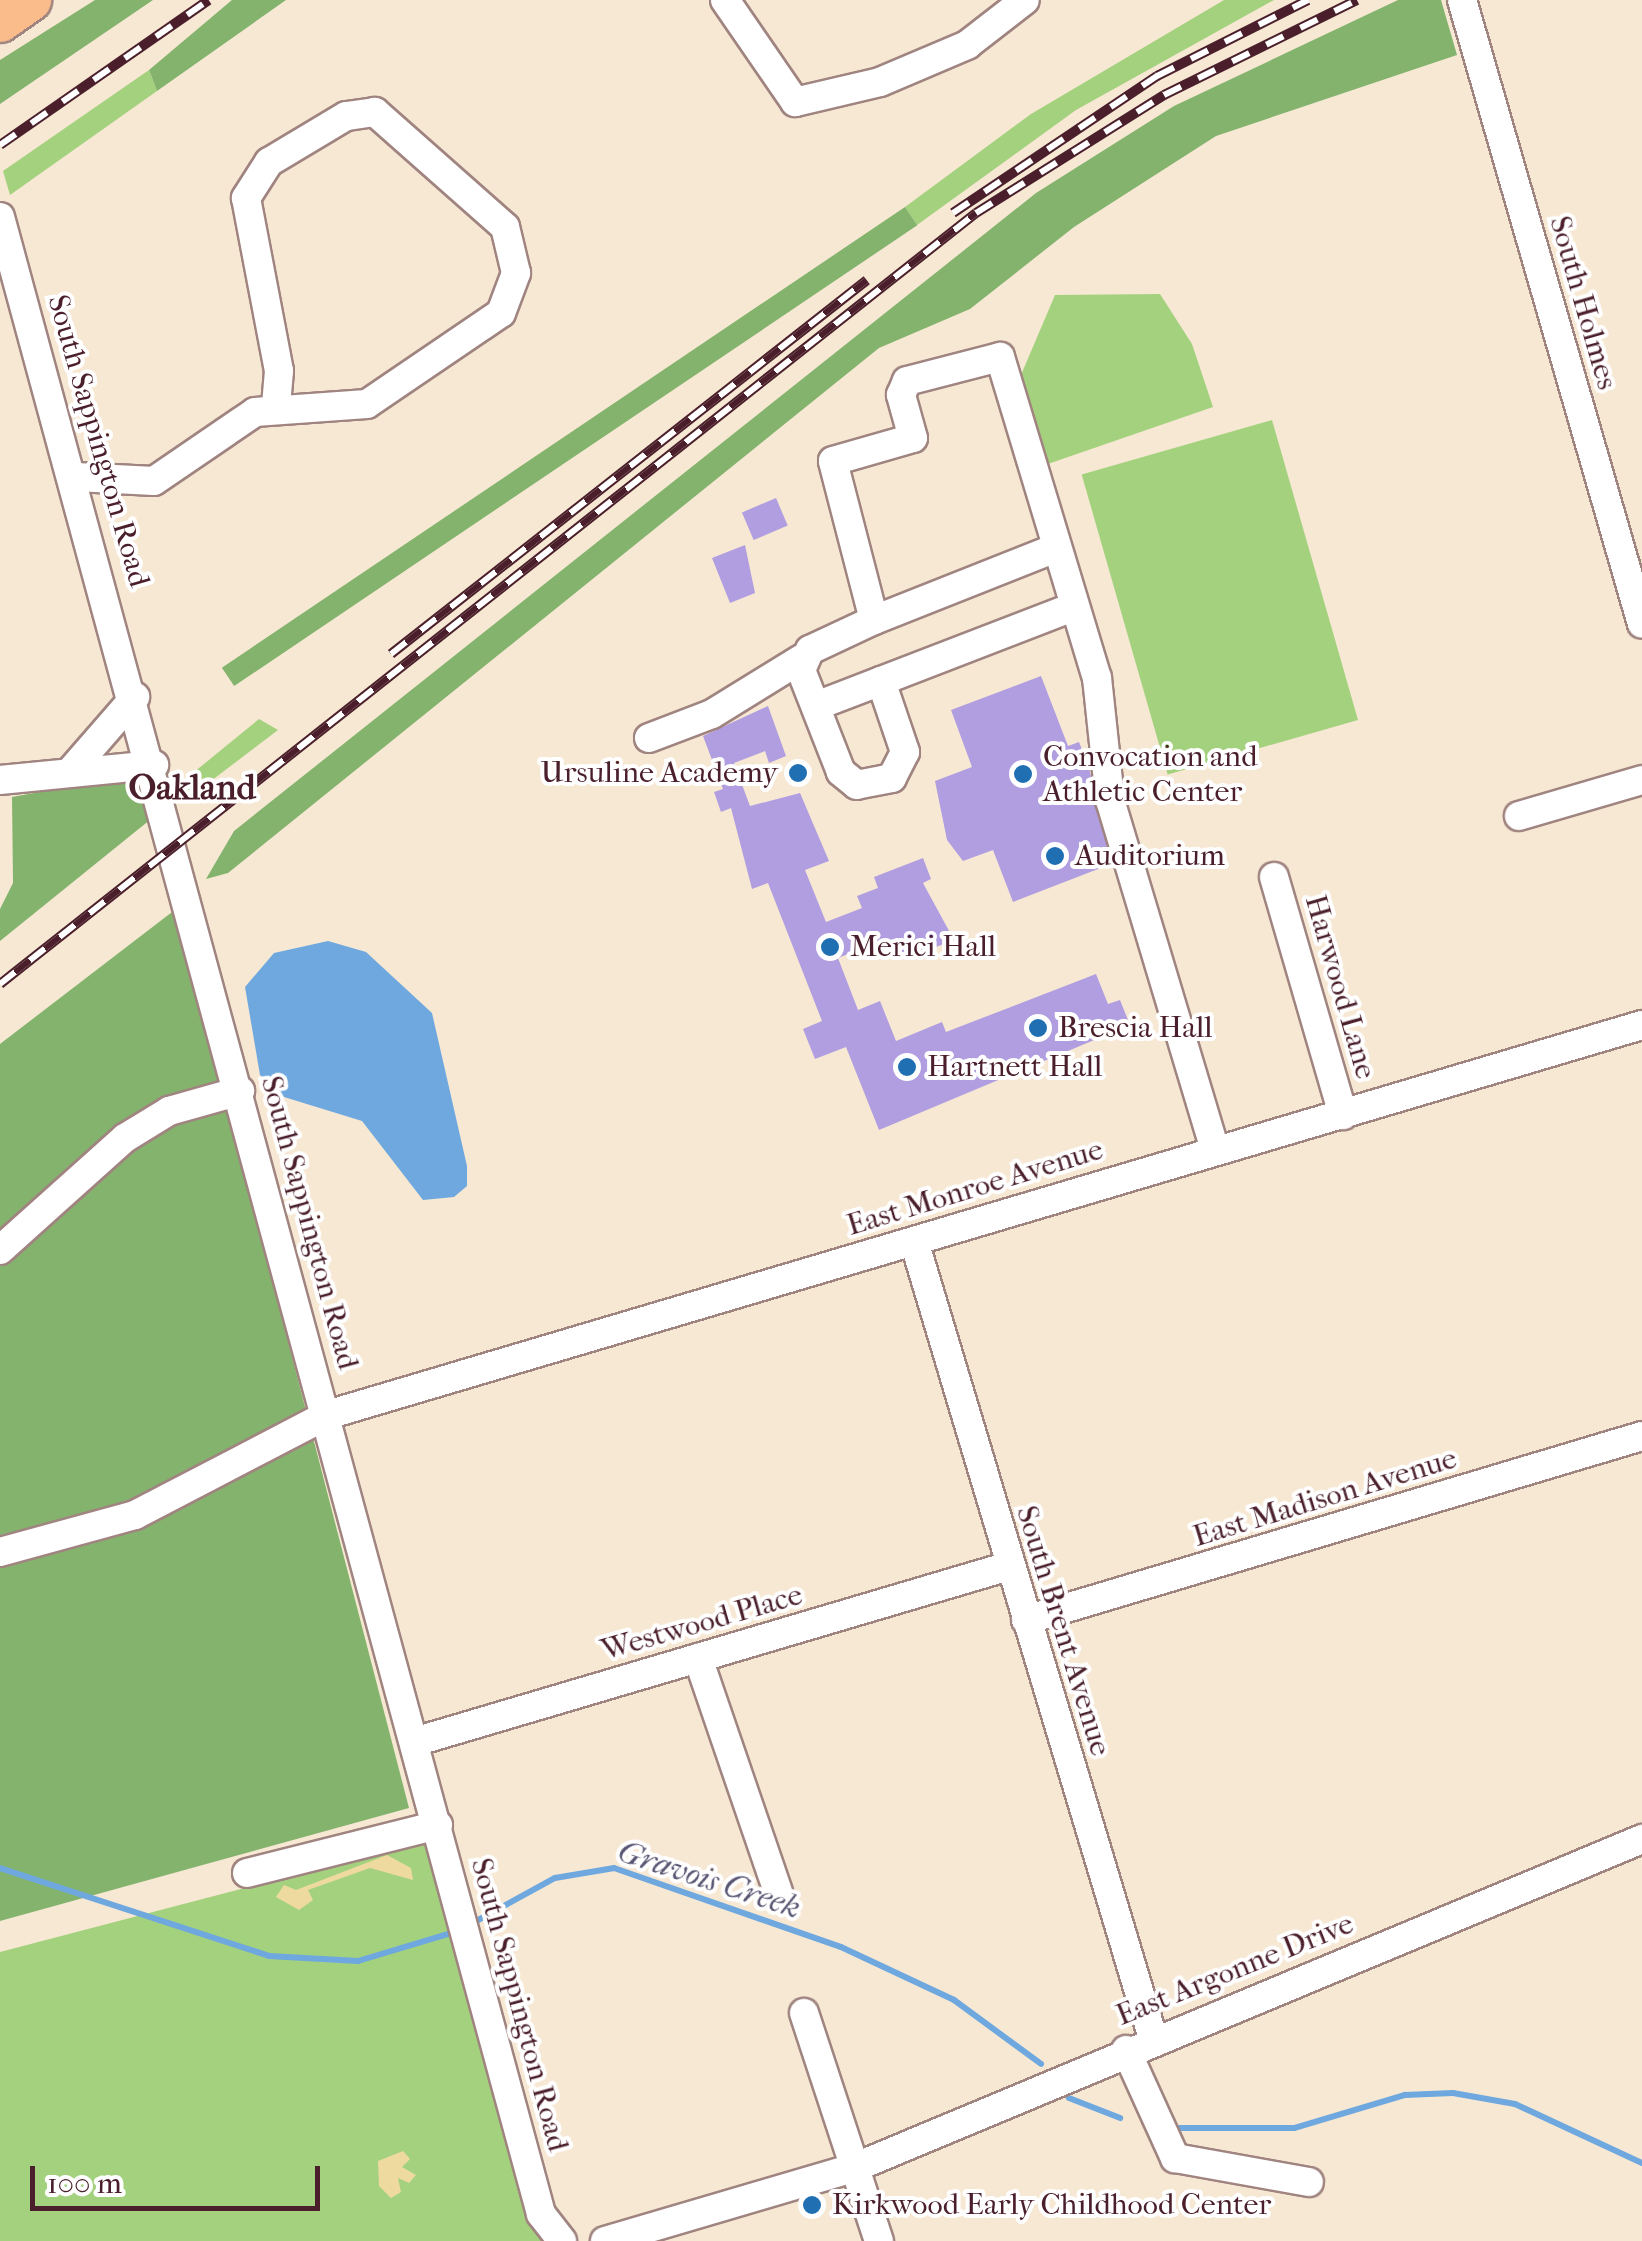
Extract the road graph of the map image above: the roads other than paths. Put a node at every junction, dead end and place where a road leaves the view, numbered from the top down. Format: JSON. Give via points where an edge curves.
{"nodes":[{"id":1,"x":30,"y":0,"type":"edge"},
{"id":2,"x":726,"y":0,"type":"edge"},
{"id":3,"x":1025,"y":0,"type":"edge"},
{"id":4,"x":1462,"y":0,"type":"edge"},
{"id":5,"x":0,"y":21,"type":"edge"},
{"id":6,"x":0,"y":217,"type":"edge"},
{"id":7,"x":276,"y":406,"type":"junction"},
{"id":8,"x":76,"y":476,"type":"junction"},
{"id":9,"x":1053,"y":549,"type":"junction"},
{"id":10,"x":1073,"y":607,"type":"junction"},
{"id":11,"x":874,"y":620,"type":"junction"},
{"id":12,"x":1642,"y":624,"type":"edge"},
{"id":13,"x":801,"y":659,"type":"junction"},
{"id":14,"x":881,"y":681,"type":"junction"},
{"id":15,"x":135,"y":697,"type":"junction"},
{"id":16,"x":816,"y":706,"type":"junction"},
{"id":17,"x":649,"y":738,"type":"dead end"},
{"id":18,"x":154,"y":765,"type":"junction"},
{"id":19,"x":69,"y":773,"type":"junction"},
{"id":20,"x":0,"y":780,"type":"edge"},
{"id":21,"x":1642,"y":780,"type":"edge"},
{"id":22,"x":1519,"y":816,"type":"dead end"},
{"id":23,"x":1274,"y":877,"type":"dead end"},
{"id":24,"x":1642,"y":1025,"type":"edge"},
{"id":25,"x":240,"y":1091,"type":"junction"},
{"id":26,"x":1343,"y":1114,"type":"junction"},
{"id":27,"x":1215,"y":1149,"type":"junction"},
{"id":28,"x":914,"y":1242,"type":"junction"},
{"id":29,"x":0,"y":1250,"type":"edge"},
{"id":30,"x":327,"y":1414,"type":"junction"},
{"id":31,"x":1642,"y":1436,"type":"edge"},
{"id":32,"x":0,"y":1552,"type":"edge"},
{"id":33,"x":1009,"y":1566,"type":"junction"},
{"id":34,"x":1026,"y":1620,"type":"junction"},
{"id":35,"x":698,"y":1658,"type":"junction"},
{"id":36,"x":414,"y":1742,"type":"junction"},
{"id":37,"x":438,"y":1825,"type":"junction"},
{"id":38,"x":1642,"y":1839,"type":"edge"},
{"id":39,"x":246,"y":1873,"type":"dead end"},
{"id":40,"x":778,"y":1892,"type":"dead end"},
{"id":41,"x":804,"y":2013,"type":"dead end"},
{"id":42,"x":1153,"y":2038,"type":"junction"},
{"id":43,"x":1126,"y":2050,"type":"junction"},
{"id":44,"x":856,"y":2167,"type":"junction"},
{"id":45,"x":1309,"y":2182,"type":"dead end"},
{"id":46,"x":562,"y":2241,"type":"edge"},
{"id":47,"x":605,"y":2241,"type":"edge"},
{"id":48,"x":879,"y":2241,"type":"edge"}],
"edges":[{"from":1,"to":5,"type":"highway"},
{"from":2,"to":3,"type":"street","via":[[796,102],[806,102],[967,45]]},
{"from":4,"to":12,"type":"street","name":"South Holmes"},
{"from":6,"to":8,"type":"street","name":"South Sappington Road"},
{"from":7,"to":7,"type":"street","via":[[368,404],[487,327],[512,294],[516,258],[505,226],[375,112],[346,116],[269,162],[246,198],[280,371]]},
{"from":7,"to":8,"type":"street","via":[[230,427],[171,476]]},
{"from":8,"to":15,"type":"street","name":"South Sappington Road"},
{"from":9,"to":10,"type":"street"},
{"from":9,"to":11,"type":"street"},
{"from":9,"to":11,"type":"street","via":[[1000,357],[907,381],[901,395],[912,438],[840,456],[828,469]]},
{"from":10,"to":14,"type":"street"},
{"from":10,"to":27,"type":"street","via":[[1100,697],[1110,800]]},
{"from":11,"to":13,"type":"street"},
{"from":13,"to":16,"type":"street"},
{"from":13,"to":17,"type":"street","via":[[712,714]]},
{"from":14,"to":16,"type":"street"},
{"from":14,"to":16,"type":"street","via":[[905,752],[892,778],[857,785],[841,772]]},
{"from":15,"to":18,"type":"street","name":"South Sappington Road"},
{"from":15,"to":19,"type":"street"},
{"from":18,"to":19,"type":"street"},
{"from":18,"to":25,"type":"street","name":"South Sappington Road"},
{"from":19,"to":20,"type":"street"},
{"from":21,"to":22,"type":"street"},
{"from":23,"to":26,"type":"street","name":"Harwood Lane"},
{"from":24,"to":26,"type":"street","name":"East Monroe Avenue"},
{"from":25,"to":29,"type":"street","via":[[169,1111],[126,1138]]},
{"from":25,"to":30,"type":"street","name":"South Sappington Road"},
{"from":26,"to":27,"type":"street","name":"East Monroe Avenue"},
{"from":27,"to":28,"type":"street","name":"East Monroe Avenue"},
{"from":28,"to":30,"type":"street","name":"East Monroe Avenue"},
{"from":28,"to":33,"type":"street","name":"South Brent Avenue"},
{"from":30,"to":32,"type":"street","name":"East Monroe Avenue","via":[[135,1515]]},
{"from":30,"to":36,"type":"street","name":"South Sappington Road"},
{"from":31,"to":34,"type":"street","name":"East Madison Avenue"},
{"from":33,"to":34,"type":"street","name":"South Brent Avenue"},
{"from":33,"to":35,"type":"street","name":"Westwood Place"},
{"from":34,"to":42,"type":"street","name":"South Brent Avenue"},
{"from":35,"to":36,"type":"street","name":"Westwood Place"},
{"from":35,"to":40,"type":"street"},
{"from":36,"to":37,"type":"street","name":"South Sappington Road"},
{"from":37,"to":39,"type":"street"},
{"from":37,"to":46,"type":"street","name":"South Sappington Road","via":[[541,2214]]},
{"from":38,"to":42,"type":"street","name":"East Argonne Drive"},
{"from":41,"to":44,"type":"street"},
{"from":42,"to":43,"type":"street","name":"East Argonne Drive"},
{"from":43,"to":44,"type":"street","name":"East Argonne Drive"},
{"from":43,"to":45,"type":"street","via":[[1175,2158]]},
{"from":44,"to":47,"type":"street"},
{"from":44,"to":48,"type":"street"}]}
